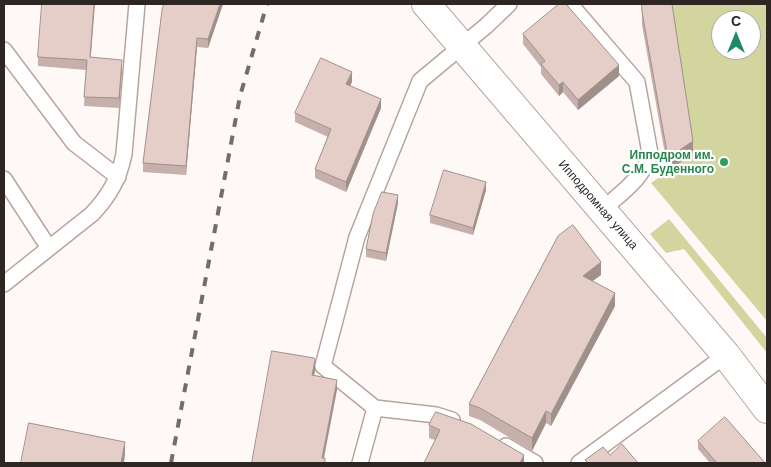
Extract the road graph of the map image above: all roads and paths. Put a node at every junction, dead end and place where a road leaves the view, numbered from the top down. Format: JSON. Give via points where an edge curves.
{"nodes":[{"id":1,"x":137,"y":4,"type":"edge"},
{"id":2,"x":426,"y":4,"type":"edge"},
{"id":3,"x":509,"y":4,"type":"edge"},
{"id":4,"x":570,"y":4,"type":"edge"},
{"id":5,"x":462,"y":45,"type":"junction"},
{"id":6,"x":4,"y":50,"type":"edge"},
{"id":7,"x":118,"y":176,"type":"junction"},
{"id":8,"x":4,"y":179,"type":"edge"},
{"id":9,"x":602,"y":210,"type":"junction"},
{"id":10,"x":49,"y":248,"type":"junction"},
{"id":11,"x":4,"y":284,"type":"edge"},
{"id":12,"x":726,"y":355,"type":"junction"},
{"id":13,"x":375,"y":408,"type":"junction"},
{"id":14,"x":767,"y":409,"type":"edge"},
{"id":15,"x":467,"y":425,"type":"edge"},
{"id":16,"x":490,"y":437,"type":"edge"},
{"id":17,"x":360,"y":463,"type":"edge"},
{"id":18,"x":535,"y":463,"type":"edge"},
{"id":19,"x":579,"y":463,"type":"edge"}],
"edges":[{"from":1,"to":7,"type":"lane","via":[[128,128]]},
{"from":2,"to":5,"type":"street","name":"Ипподромная улица"},
{"from":3,"to":5,"type":"lane"},
{"from":4,"to":9,"type":"lane","via":[[637,82],[650,153],[647,164],[636,179]]},
{"from":5,"to":9,"type":"street","name":"Ипподромная улица"},
{"from":5,"to":13,"type":"lane","via":[[420,81],[357,237],[323,366]]},
{"from":6,"to":7,"type":"lane","via":[[74,143]]},
{"from":7,"to":10,"type":"lane","via":[[98,208]]},
{"from":8,"to":10,"type":"lane"},
{"from":9,"to":12,"type":"street","name":"Ипподромная улица"},
{"from":10,"to":11,"type":"lane"},
{"from":12,"to":14,"type":"street","name":"Ипподромная улица"},
{"from":12,"to":19,"type":"lane"},
{"from":13,"to":15,"type":"lane","via":[[436,415]]},
{"from":13,"to":17,"type":"lane"},
{"from":16,"to":18,"type":"lane"}]}
